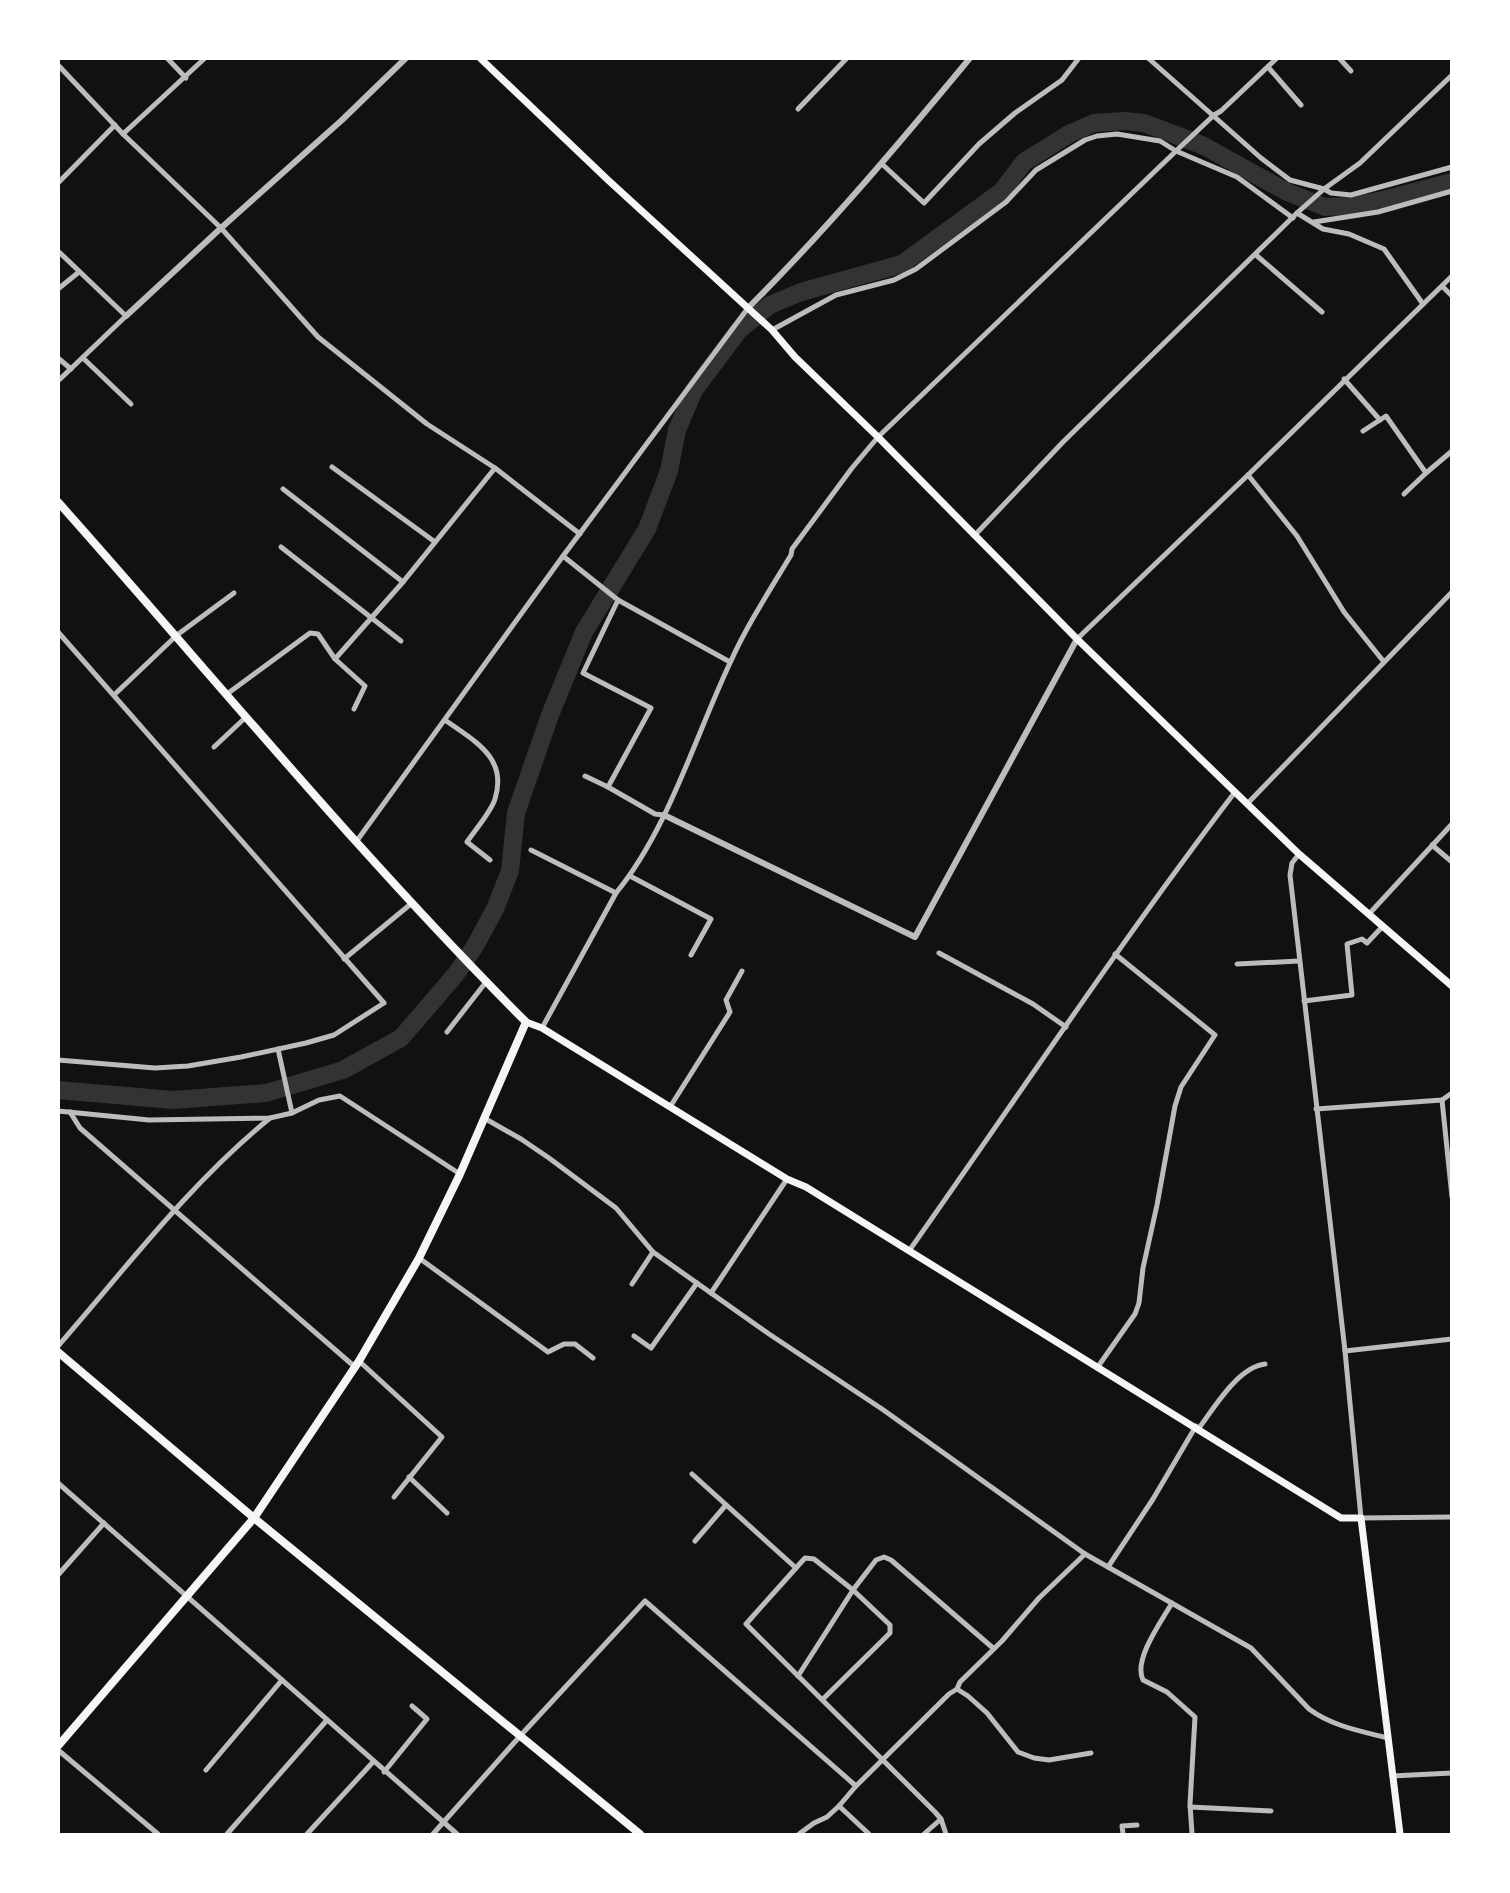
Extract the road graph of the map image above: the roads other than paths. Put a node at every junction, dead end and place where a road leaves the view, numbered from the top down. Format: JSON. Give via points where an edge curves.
{"nodes":[{"id":1,"x":166,"y":58,"type":"edge"},
{"id":2,"x":205,"y":58,"type":"edge"},
{"id":3,"x":406,"y":58,"type":"edge"},
{"id":4,"x":480,"y":58,"type":"edge"},
{"id":5,"x":847,"y":58,"type":"edge"},
{"id":6,"x":970,"y":58,"type":"edge"},
{"id":7,"x":1079,"y":58,"type":"edge"},
{"id":8,"x":1149,"y":58,"type":"edge"},
{"id":9,"x":1276,"y":58,"type":"edge"},
{"id":10,"x":1339,"y":58,"type":"edge"},
{"id":11,"x":58,"y":65,"type":"edge"},
{"id":12,"x":1268,"y":67,"type":"junction"},
{"id":13,"x":1352,"y":71,"type":"dead end"},
{"id":14,"x":1452,"y":75,"type":"edge"},
{"id":15,"x":186,"y":78,"type":"junction"},
{"id":16,"x":1301,"y":105,"type":"dead end"},
{"id":17,"x":798,"y":109,"type":"dead end"},
{"id":18,"x":1214,"y":115,"type":"junction"},
{"id":19,"x":115,"y":124,"type":"junction"},
{"id":20,"x":123,"y":134,"type":"junction"},
{"id":21,"x":1176,"y":151,"type":"junction"},
{"id":22,"x":882,"y":164,"type":"junction"},
{"id":23,"x":1452,"y":167,"type":"edge"},
{"id":24,"x":58,"y":183,"type":"edge"},
{"id":25,"x":1323,"y":190,"type":"junction"},
{"id":26,"x":1452,"y":191,"type":"edge"},
{"id":27,"x":1300,"y":211,"type":"junction"},
{"id":28,"x":1293,"y":218,"type":"junction"},
{"id":29,"x":1314,"y":222,"type":"junction"},
{"id":30,"x":221,"y":228,"type":"junction"},
{"id":31,"x":58,"y":251,"type":"edge"},
{"id":32,"x":1256,"y":255,"type":"junction"},
{"id":33,"x":79,"y":272,"type":"junction"},
{"id":34,"x":1452,"y":276,"type":"edge"},
{"id":35,"x":1442,"y":286,"type":"junction"},
{"id":36,"x":58,"y":289,"type":"edge"},
{"id":37,"x":1452,"y":296,"type":"edge"},
{"id":38,"x":1423,"y":304,"type":"junction"},
{"id":39,"x":749,"y":310,"type":"junction"},
{"id":40,"x":1322,"y":312,"type":"dead end"},
{"id":41,"x":126,"y":316,"type":"junction"},
{"id":42,"x":772,"y":330,"type":"junction"},
{"id":43,"x":58,"y":357,"type":"edge"},
{"id":44,"x":82,"y":358,"type":"junction"},
{"id":45,"x":71,"y":369,"type":"junction"},
{"id":46,"x":1344,"y":379,"type":"junction"},
{"id":47,"x":58,"y":381,"type":"edge"},
{"id":48,"x":131,"y":404,"type":"dead end"},
{"id":49,"x":1380,"y":420,"type":"junction"},
{"id":50,"x":1363,"y":431,"type":"dead end"},
{"id":51,"x":878,"y":437,"type":"junction"},
{"id":52,"x":1452,"y":451,"type":"edge"},
{"id":53,"x":332,"y":467,"type":"dead end"},
{"id":54,"x":495,"y":468,"type":"junction"},
{"id":55,"x":1426,"y":473,"type":"junction"},
{"id":56,"x":1248,"y":476,"type":"junction"},
{"id":57,"x":283,"y":489,"type":"dead end"},
{"id":58,"x":1404,"y":494,"type":"dead end"},
{"id":59,"x":58,"y":502,"type":"edge"},
{"id":60,"x":580,"y":534,"type":"junction"},
{"id":61,"x":974,"y":537,"type":"junction"},
{"id":62,"x":435,"y":542,"type":"junction"},
{"id":63,"x":280,"y":547,"type":"dead end"},
{"id":64,"x":563,"y":556,"type":"junction"},
{"id":65,"x":403,"y":582,"type":"junction"},
{"id":66,"x":1452,"y":592,"type":"edge"},
{"id":67,"x":234,"y":593,"type":"dead end"},
{"id":68,"x":618,"y":600,"type":"junction"},
{"id":69,"x":372,"y":619,"type":"junction"},
{"id":70,"x":58,"y":632,"type":"edge"},
{"id":71,"x":177,"y":635,"type":"junction"},
{"id":72,"x":1077,"y":639,"type":"junction"},
{"id":73,"x":400,"y":641,"type":"dead end"},
{"id":74,"x":335,"y":659,"type":"junction"},
{"id":75,"x":730,"y":662,"type":"junction"},
{"id":76,"x":1383,"y":662,"type":"junction"},
{"id":77,"x":227,"y":694,"type":"junction"},
{"id":78,"x":114,"y":695,"type":"junction"},
{"id":79,"x":354,"y":709,"type":"dead end"},
{"id":80,"x":246,"y":717,"type":"junction"},
{"id":81,"x":446,"y":720,"type":"junction"},
{"id":82,"x":214,"y":747,"type":"dead end"},
{"id":83,"x":585,"y":776,"type":"dead end"},
{"id":84,"x":608,"y":787,"type":"junction"},
{"id":85,"x":1235,"y":792,"type":"junction"},
{"id":86,"x":1247,"y":804,"type":"junction"},
{"id":87,"x":664,"y":814,"type":"junction"},
{"id":88,"x":1452,"y":824,"type":"edge"},
{"id":89,"x":356,"y":842,"type":"junction"},
{"id":90,"x":1432,"y":845,"type":"junction"},
{"id":91,"x":531,"y":850,"type":"dead end"},
{"id":92,"x":1299,"y":854,"type":"junction"},
{"id":93,"x":490,"y":860,"type":"dead end"},
{"id":94,"x":1452,"y":862,"type":"edge"},
{"id":95,"x":630,"y":876,"type":"junction"},
{"id":96,"x":616,"y":893,"type":"junction"},
{"id":97,"x":412,"y":903,"type":"junction"},
{"id":98,"x":1369,"y":914,"type":"junction"},
{"id":99,"x":1383,"y":926,"type":"junction"},
{"id":100,"x":939,"y":953,"type":"dead end"},
{"id":101,"x":1115,"y":954,"type":"junction"},
{"id":102,"x":691,"y":955,"type":"dead end"},
{"id":103,"x":344,"y":959,"type":"junction"},
{"id":104,"x":1299,"y":961,"type":"junction"},
{"id":105,"x":1237,"y":964,"type":"dead end"},
{"id":106,"x":742,"y":971,"type":"dead end"},
{"id":107,"x":483,"y":979,"type":"junction"},
{"id":108,"x":1452,"y":986,"type":"edge"},
{"id":109,"x":1304,"y":1001,"type":"junction"},
{"id":110,"x":526,"y":1022,"type":"junction"},
{"id":111,"x":1066,"y":1027,"type":"junction"},
{"id":112,"x":542,"y":1028,"type":"junction"},
{"id":113,"x":447,"y":1032,"type":"dead end"},
{"id":114,"x":278,"y":1049,"type":"junction"},
{"id":115,"x":58,"y":1060,"type":"edge"},
{"id":116,"x":1452,"y":1093,"type":"edge"},
{"id":117,"x":1442,"y":1100,"type":"junction"},
{"id":118,"x":670,"y":1107,"type":"junction"},
{"id":119,"x":1316,"y":1109,"type":"junction"},
{"id":120,"x":291,"y":1110,"type":"junction"},
{"id":121,"x":58,"y":1111,"type":"edge"},
{"id":122,"x":70,"y":1112,"type":"junction"},
{"id":123,"x":270,"y":1118,"type":"junction"},
{"id":124,"x":484,"y":1118,"type":"junction"},
{"id":125,"x":460,"y":1174,"type":"junction"},
{"id":126,"x":787,"y":1179,"type":"junction"},
{"id":127,"x":1452,"y":1197,"type":"edge"},
{"id":128,"x":176,"y":1210,"type":"junction"},
{"id":129,"x":909,"y":1251,"type":"junction"},
{"id":130,"x":653,"y":1252,"type":"junction"},
{"id":131,"x":419,"y":1258,"type":"junction"},
{"id":132,"x":696,"y":1283,"type":"junction"},
{"id":133,"x":632,"y":1284,"type":"dead end"},
{"id":134,"x":711,"y":1293,"type":"junction"},
{"id":135,"x":634,"y":1336,"type":"dead end"},
{"id":136,"x":1452,"y":1339,"type":"edge"},
{"id":137,"x":58,"y":1346,"type":"edge"},
{"id":138,"x":1345,"y":1351,"type":"junction"},
{"id":139,"x":58,"y":1352,"type":"edge"},
{"id":140,"x":593,"y":1358,"type":"dead end"},
{"id":141,"x":357,"y":1364,"type":"junction"},
{"id":142,"x":1265,"y":1364,"type":"dead end"},
{"id":143,"x":1097,"y":1368,"type":"junction"},
{"id":144,"x":1197,"y":1427,"type":"junction"},
{"id":145,"x":692,"y":1474,"type":"dead end"},
{"id":146,"x":410,"y":1477,"type":"junction"},
{"id":147,"x":58,"y":1483,"type":"edge"},
{"id":148,"x":64,"y":1488,"type":"junction"},
{"id":149,"x":58,"y":1494,"type":"edge"},
{"id":150,"x":394,"y":1497,"type":"dead end"},
{"id":151,"x":726,"y":1505,"type":"junction"},
{"id":152,"x":447,"y":1513,"type":"dead end"},
{"id":153,"x":1452,"y":1516,"type":"edge"},
{"id":154,"x":254,"y":1518,"type":"junction"},
{"id":155,"x":1361,"y":1518,"type":"junction"},
{"id":156,"x":104,"y":1523,"type":"junction"},
{"id":157,"x":695,"y":1541,"type":"dead end"},
{"id":158,"x":1085,"y":1554,"type":"junction"},
{"id":159,"x":1108,"y":1567,"type":"junction"},
{"id":160,"x":796,"y":1568,"type":"junction"},
{"id":161,"x":58,"y":1575,"type":"edge"},
{"id":162,"x":853,"y":1590,"type":"junction"},
{"id":163,"x":187,"y":1597,"type":"junction"},
{"id":164,"x":1172,"y":1603,"type":"junction"},
{"id":165,"x":993,"y":1648,"type":"junction"},
{"id":166,"x":798,"y":1676,"type":"junction"},
{"id":167,"x":282,"y":1680,"type":"junction"},
{"id":168,"x":957,"y":1689,"type":"junction"},
{"id":169,"x":823,"y":1699,"type":"junction"},
{"id":170,"x":412,"y":1706,"type":"dead end"},
{"id":171,"x":327,"y":1720,"type":"junction"},
{"id":172,"x":520,"y":1735,"type":"junction"},
{"id":173,"x":1388,"y":1738,"type":"junction"},
{"id":174,"x":58,"y":1748,"type":"edge"},
{"id":175,"x":1091,"y":1753,"type":"dead end"},
{"id":176,"x":882,"y":1760,"type":"junction"},
{"id":177,"x":373,"y":1762,"type":"junction"},
{"id":178,"x":206,"y":1770,"type":"dead end"},
{"id":179,"x":384,"y":1772,"type":"junction"},
{"id":180,"x":1452,"y":1773,"type":"edge"},
{"id":181,"x":1392,"y":1776,"type":"junction"},
{"id":182,"x":856,"y":1786,"type":"junction"},
{"id":183,"x":839,"y":1806,"type":"junction"},
{"id":184,"x":1190,"y":1807,"type":"junction"},
{"id":185,"x":1271,"y":1812,"type":"dead end"},
{"id":186,"x":942,"y":1819,"type":"junction"},
{"id":187,"x":444,"y":1822,"type":"junction"},
{"id":188,"x":1137,"y":1825,"type":"dead end"},
{"id":189,"x":158,"y":1834,"type":"edge"},
{"id":190,"x":227,"y":1834,"type":"edge"},
{"id":191,"x":307,"y":1834,"type":"edge"},
{"id":192,"x":433,"y":1834,"type":"edge"},
{"id":193,"x":457,"y":1834,"type":"edge"},
{"id":194,"x":640,"y":1834,"type":"edge"},
{"id":195,"x":799,"y":1834,"type":"edge"},
{"id":196,"x":869,"y":1834,"type":"edge"},
{"id":197,"x":924,"y":1834,"type":"edge"},
{"id":198,"x":946,"y":1834,"type":"edge"},
{"id":199,"x":1123,"y":1834,"type":"edge"},
{"id":200,"x":1192,"y":1834,"type":"edge"},
{"id":201,"x":1400,"y":1834,"type":"edge"}],
"edges":[{"from":1,"to":15,"type":"street"},
{"from":2,"to":15,"type":"street"},
{"from":3,"to":30,"type":"street"},
{"from":4,"to":39,"type":"main road"},
{"from":5,"to":17,"type":"street"},
{"from":6,"to":22,"type":"street"},
{"from":7,"to":22,"type":"street","via":[[1062,80],[979,144],[924,203]]},
{"from":8,"to":18,"type":"street"},
{"from":9,"to":12,"type":"street"},
{"from":10,"to":13,"type":"street"},
{"from":11,"to":19,"type":"street"},
{"from":12,"to":16,"type":"street"},
{"from":12,"to":18,"type":"street"},
{"from":14,"to":25,"type":"street","via":[[1360,163]]},
{"from":15,"to":20,"type":"street"},
{"from":18,"to":21,"type":"street"},
{"from":18,"to":25,"type":"street","via":[[1290,180]]},
{"from":19,"to":20,"type":"street"},
{"from":19,"to":24,"type":"street"},
{"from":20,"to":30,"type":"street"},
{"from":21,"to":28,"type":"street","via":[[1237,177]]},
{"from":21,"to":42,"type":"street","via":[[1160,141],[1142,137],[1117,134],[1085,140],[1036,170],[1006,202],[916,269],[894,280],[836,295]]},
{"from":21,"to":51,"type":"street"},
{"from":22,"to":39,"type":"street"},
{"from":23,"to":25,"type":"street","via":[[1351,195]]},
{"from":25,"to":27,"type":"street"},
{"from":26,"to":29,"type":"street","via":[[1378,212]]},
{"from":27,"to":28,"type":"street"},
{"from":27,"to":29,"type":"street"},
{"from":28,"to":32,"type":"street"},
{"from":29,"to":38,"type":"street","via":[[1323,229],[1349,234],[1384,249]]},
{"from":30,"to":41,"type":"street"},
{"from":30,"to":54,"type":"street","via":[[318,337],[427,424]]},
{"from":31,"to":33,"type":"street"},
{"from":32,"to":40,"type":"street"},
{"from":32,"to":61,"type":"street","via":[[1063,442]]},
{"from":33,"to":36,"type":"street"},
{"from":33,"to":41,"type":"street"},
{"from":34,"to":35,"type":"street"},
{"from":35,"to":37,"type":"street"},
{"from":35,"to":38,"type":"street"},
{"from":38,"to":46,"type":"street"},
{"from":39,"to":42,"type":"main road"},
{"from":39,"to":60,"type":"street"},
{"from":41,"to":44,"type":"street"},
{"from":42,"to":51,"type":"main road"},
{"from":43,"to":45,"type":"street"},
{"from":44,"to":45,"type":"street"},
{"from":44,"to":48,"type":"street"},
{"from":45,"to":47,"type":"street"},
{"from":46,"to":49,"type":"street"},
{"from":46,"to":56,"type":"street"},
{"from":49,"to":50,"type":"street"},
{"from":49,"to":55,"type":"street","via":[[1386,416]]},
{"from":51,"to":61,"type":"main road"},
{"from":51,"to":75,"type":"street","via":[[792,549]]},
{"from":52,"to":55,"type":"street"},
{"from":53,"to":62,"type":"street"},
{"from":54,"to":60,"type":"street"},
{"from":54,"to":62,"type":"street"},
{"from":55,"to":58,"type":"street"},
{"from":56,"to":72,"type":"street"},
{"from":56,"to":76,"type":"street","via":[[1297,536],[1344,612]]},
{"from":57,"to":65,"type":"street"},
{"from":59,"to":71,"type":"main road"},
{"from":60,"to":64,"type":"street"},
{"from":61,"to":72,"type":"main road"},
{"from":62,"to":65,"type":"street"},
{"from":63,"to":69,"type":"street"},
{"from":64,"to":68,"type":"street"},
{"from":64,"to":81,"type":"street"},
{"from":65,"to":69,"type":"street"},
{"from":66,"to":76,"type":"street"},
{"from":67,"to":71,"type":"street"},
{"from":68,"to":75,"type":"street"},
{"from":68,"to":84,"type":"street","via":[[584,673],[651,708]]},
{"from":69,"to":73,"type":"street"},
{"from":69,"to":74,"type":"street"},
{"from":70,"to":78,"type":"street"},
{"from":71,"to":77,"type":"main road"},
{"from":71,"to":78,"type":"street"},
{"from":72,"to":85,"type":"main road"},
{"from":72,"to":87,"type":"street","via":[[915,937]]},
{"from":74,"to":77,"type":"street","via":[[318,634],[310,633]]},
{"from":74,"to":79,"type":"street","via":[[365,686]]},
{"from":75,"to":87,"type":"street"},
{"from":76,"to":86,"type":"street"},
{"from":77,"to":80,"type":"main road"},
{"from":78,"to":103,"type":"street"},
{"from":80,"to":82,"type":"street"},
{"from":80,"to":89,"type":"main road"},
{"from":81,"to":89,"type":"street"},
{"from":81,"to":93,"type":"street","via":[[486,750],[499,775],[495,801],[467,842]]},
{"from":83,"to":84,"type":"street"},
{"from":84,"to":87,"type":"street","via":[[655,814]]},
{"from":85,"to":86,"type":"main road"},
{"from":85,"to":101,"type":"street"},
{"from":86,"to":92,"type":"main road"},
{"from":87,"to":95,"type":"street"},
{"from":88,"to":90,"type":"street"},
{"from":89,"to":97,"type":"main road"},
{"from":90,"to":94,"type":"street"},
{"from":90,"to":98,"type":"street"},
{"from":91,"to":96,"type":"street"},
{"from":92,"to":98,"type":"main road"},
{"from":92,"to":104,"type":"street","via":[[1290,875]]},
{"from":95,"to":96,"type":"street"},
{"from":95,"to":102,"type":"street","via":[[711,919]]},
{"from":96,"to":112,"type":"street"},
{"from":97,"to":103,"type":"street"},
{"from":97,"to":107,"type":"main road"},
{"from":98,"to":99,"type":"main road"},
{"from":99,"to":108,"type":"main road"},
{"from":99,"to":109,"type":"street","via":[[1367,943],[1362,939],[1347,944],[1352,995]]},
{"from":100,"to":111,"type":"street","via":[[1033,1004]]},
{"from":101,"to":111,"type":"street"},
{"from":101,"to":143,"type":"street","via":[[1215,1035],[1180,1087],[1139,1303]]},
{"from":103,"to":114,"type":"street","via":[[384,1003],[334,1035]]},
{"from":104,"to":105,"type":"street"},
{"from":104,"to":109,"type":"street"},
{"from":106,"to":118,"type":"street","via":[[726,1000],[730,1012]]},
{"from":107,"to":110,"type":"main road"},
{"from":107,"to":113,"type":"street"},
{"from":109,"to":119,"type":"street"},
{"from":110,"to":112,"type":"main road"},
{"from":110,"to":124,"type":"main road"},
{"from":111,"to":129,"type":"street"},
{"from":112,"to":118,"type":"main road"},
{"from":114,"to":115,"type":"street","via":[[188,1066],[155,1068]]},
{"from":114,"to":120,"type":"street"},
{"from":116,"to":117,"type":"street"},
{"from":117,"to":119,"type":"street"},
{"from":117,"to":127,"type":"street"},
{"from":118,"to":126,"type":"main road"},
{"from":119,"to":138,"type":"street"},
{"from":120,"to":123,"type":"street"},
{"from":120,"to":125,"type":"street","via":[[340,1096]]},
{"from":121,"to":122,"type":"street"},
{"from":122,"to":123,"type":"street","via":[[149,1120]]},
{"from":122,"to":128,"type":"street","via":[[80,1128]]},
{"from":123,"to":128,"type":"street","via":[[242,1141]]},
{"from":124,"to":125,"type":"main road"},
{"from":124,"to":130,"type":"street","via":[[549,1158],[616,1208]]},
{"from":125,"to":131,"type":"main road"},
{"from":126,"to":129,"type":"main road"},
{"from":126,"to":134,"type":"street"},
{"from":128,"to":137,"type":"street"},
{"from":128,"to":141,"type":"street"},
{"from":129,"to":143,"type":"main road"},
{"from":130,"to":132,"type":"street"},
{"from":130,"to":133,"type":"street"},
{"from":131,"to":140,"type":"street","via":[[548,1352],[564,1344],[575,1344]]},
{"from":131,"to":141,"type":"main road"},
{"from":132,"to":134,"type":"street"},
{"from":132,"to":135,"type":"street","via":[[651,1348]]},
{"from":134,"to":158,"type":"street"},
{"from":136,"to":138,"type":"street"},
{"from":138,"to":155,"type":"street"},
{"from":139,"to":154,"type":"highway"},
{"from":141,"to":146,"type":"street","via":[[442,1437]]},
{"from":141,"to":154,"type":"main road"},
{"from":142,"to":144,"type":"street","via":[[1254,1365],[1233,1384]]},
{"from":143,"to":144,"type":"main road"},
{"from":144,"to":155,"type":"main road","via":[[1341,1518]]},
{"from":144,"to":159,"type":"street"},
{"from":145,"to":151,"type":"street"},
{"from":146,"to":150,"type":"street"},
{"from":146,"to":152,"type":"street"},
{"from":147,"to":148,"type":"street"},
{"from":148,"to":149,"type":"street"},
{"from":148,"to":156,"type":"street"},
{"from":151,"to":157,"type":"street"},
{"from":151,"to":160,"type":"street"},
{"from":153,"to":155,"type":"street"},
{"from":154,"to":163,"type":"main road"},
{"from":154,"to":172,"type":"highway"},
{"from":155,"to":173,"type":"main road"},
{"from":156,"to":161,"type":"street"},
{"from":156,"to":163,"type":"street"},
{"from":158,"to":159,"type":"street"},
{"from":158,"to":165,"type":"street"},
{"from":159,"to":164,"type":"street"},
{"from":160,"to":162,"type":"street","via":[[805,1558],[814,1559]]},
{"from":160,"to":166,"type":"street","via":[[746,1624]]},
{"from":162,"to":165,"type":"street","via":[[876,1560],[884,1557]]},
{"from":162,"to":166,"type":"street"},
{"from":162,"to":169,"type":"street","via":[[890,1625],[890,1633]]},
{"from":163,"to":167,"type":"street"},
{"from":163,"to":174,"type":"main road"},
{"from":164,"to":173,"type":"street","via":[[1251,1648],[1320,1717]]},
{"from":164,"to":184,"type":"street","via":[[1139,1667],[1143,1680],[1167,1692],[1195,1717]]},
{"from":165,"to":168,"type":"street"},
{"from":166,"to":169,"type":"street"},
{"from":167,"to":171,"type":"street"},
{"from":167,"to":178,"type":"street"},
{"from":168,"to":175,"type":"street","via":[[987,1713],[1018,1752],[1049,1760]]},
{"from":168,"to":176,"type":"street"},
{"from":169,"to":176,"type":"street"},
{"from":170,"to":179,"type":"street","via":[[427,1719]]},
{"from":171,"to":177,"type":"street"},
{"from":171,"to":190,"type":"street"},
{"from":172,"to":182,"type":"street","via":[[645,1601]]},
{"from":172,"to":187,"type":"street"},
{"from":172,"to":194,"type":"highway"},
{"from":173,"to":181,"type":"main road"},
{"from":174,"to":189,"type":"street"},
{"from":176,"to":182,"type":"street"},
{"from":176,"to":186,"type":"street"},
{"from":177,"to":179,"type":"street"},
{"from":177,"to":191,"type":"street"},
{"from":179,"to":187,"type":"street"},
{"from":180,"to":181,"type":"street"},
{"from":181,"to":201,"type":"main road"},
{"from":182,"to":183,"type":"street"},
{"from":183,"to":195,"type":"street"},
{"from":183,"to":196,"type":"street"},
{"from":184,"to":185,"type":"street"},
{"from":184,"to":200,"type":"street"},
{"from":186,"to":197,"type":"street"},
{"from":186,"to":198,"type":"street"},
{"from":187,"to":192,"type":"street"},
{"from":187,"to":193,"type":"street"},
{"from":188,"to":199,"type":"street","via":[[1122,1826]]}]}
